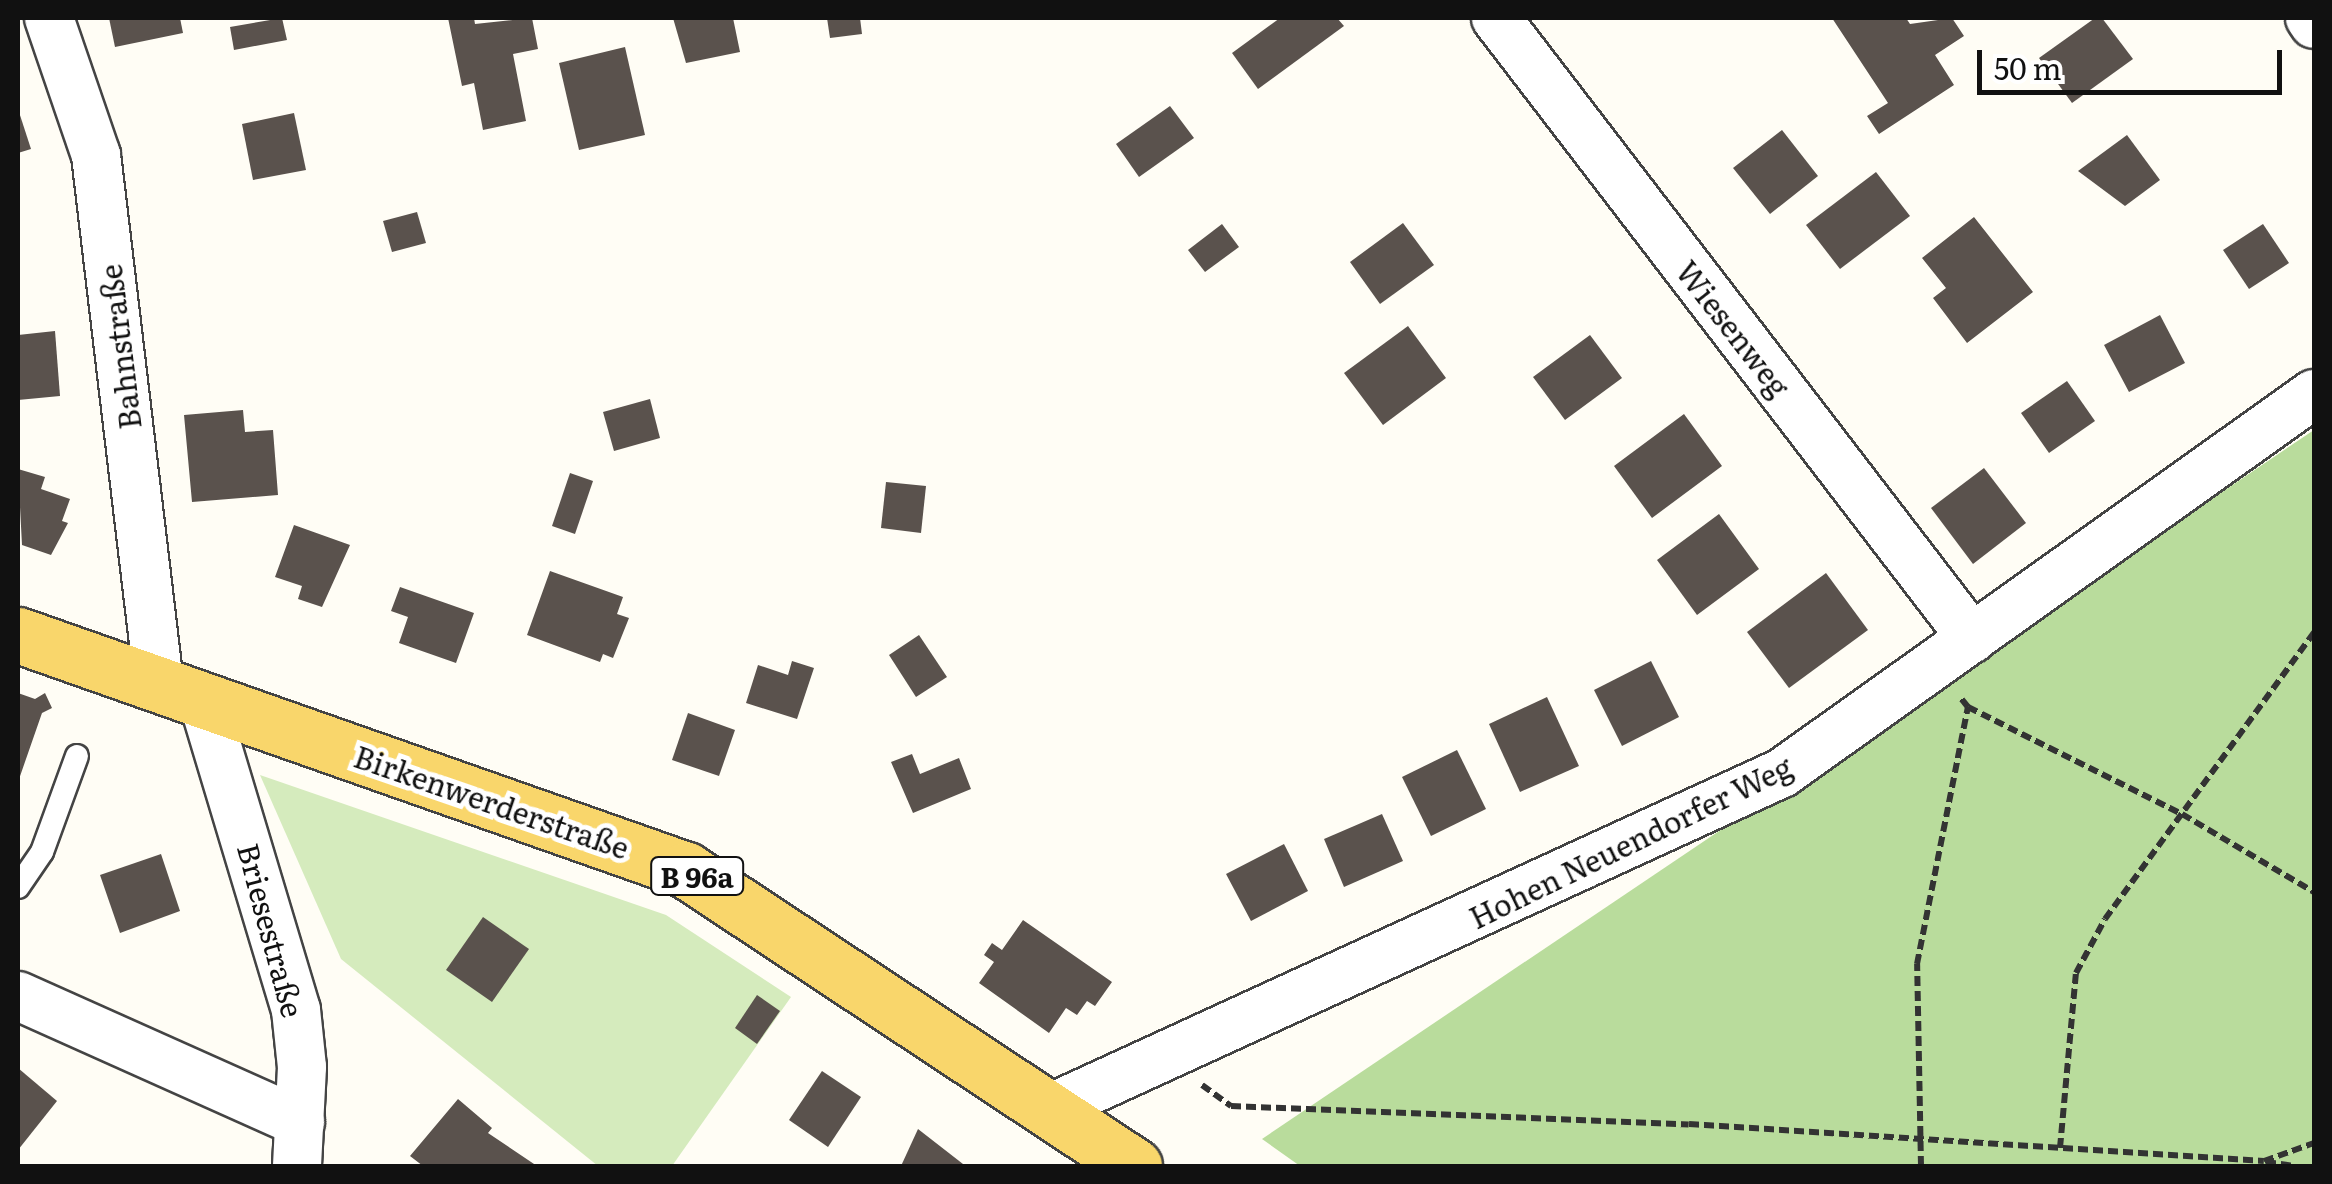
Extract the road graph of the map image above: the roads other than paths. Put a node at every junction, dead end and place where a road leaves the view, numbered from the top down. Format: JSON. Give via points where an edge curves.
{"nodes":[{"id":1,"x":49,"y":18,"type":"edge"},
{"id":2,"x":1496,"y":18,"type":"edge"},
{"id":3,"x":2314,"y":394,"type":"edge"},
{"id":4,"x":18,"y":635,"type":"edge"},
{"id":5,"x":1954,"y":651,"type":"junction"},
{"id":6,"x":181,"y":692,"type":"junction"},
{"id":7,"x":77,"y":756,"type":"dead end"},
{"id":8,"x":18,"y":888,"type":"edge"},
{"id":9,"x":18,"y":996,"type":"edge"},
{"id":10,"x":1050,"y":1109,"type":"junction"},
{"id":11,"x":299,"y":1144,"type":"edge"},
{"id":12,"x":1134,"y":1166,"type":"edge"}],
"edges":[{"from":1,"to":6,"type":"street","name":"Bahnstraße","via":[[96,155]]},
{"from":2,"to":5,"type":"street","name":"Wiesenweg"},
{"from":3,"to":5,"type":"street","name":"Hohen Neuendorfer Weg"},
{"from":4,"to":6,"type":"main road","name":"Birkenwerderstraße","number":"B 96a"},
{"from":5,"to":10,"type":"street","name":"Hohen Neuendorfer Weg","via":[[1782,773]]},
{"from":6,"to":10,"type":"main road","name":"Birkenwerderstraße","number":"B 96a","via":[[686,870]]},
{"from":6,"to":11,"type":"street","name":"Briesestraße","via":[[289,977],[301,1038]]},
{"from":7,"to":8,"type":"lane","via":[[42,852]]},
{"from":9,"to":11,"type":"street"},
{"from":10,"to":12,"type":"main road","name":"Birkenwerderstraße","number":"B 96a"}]}
